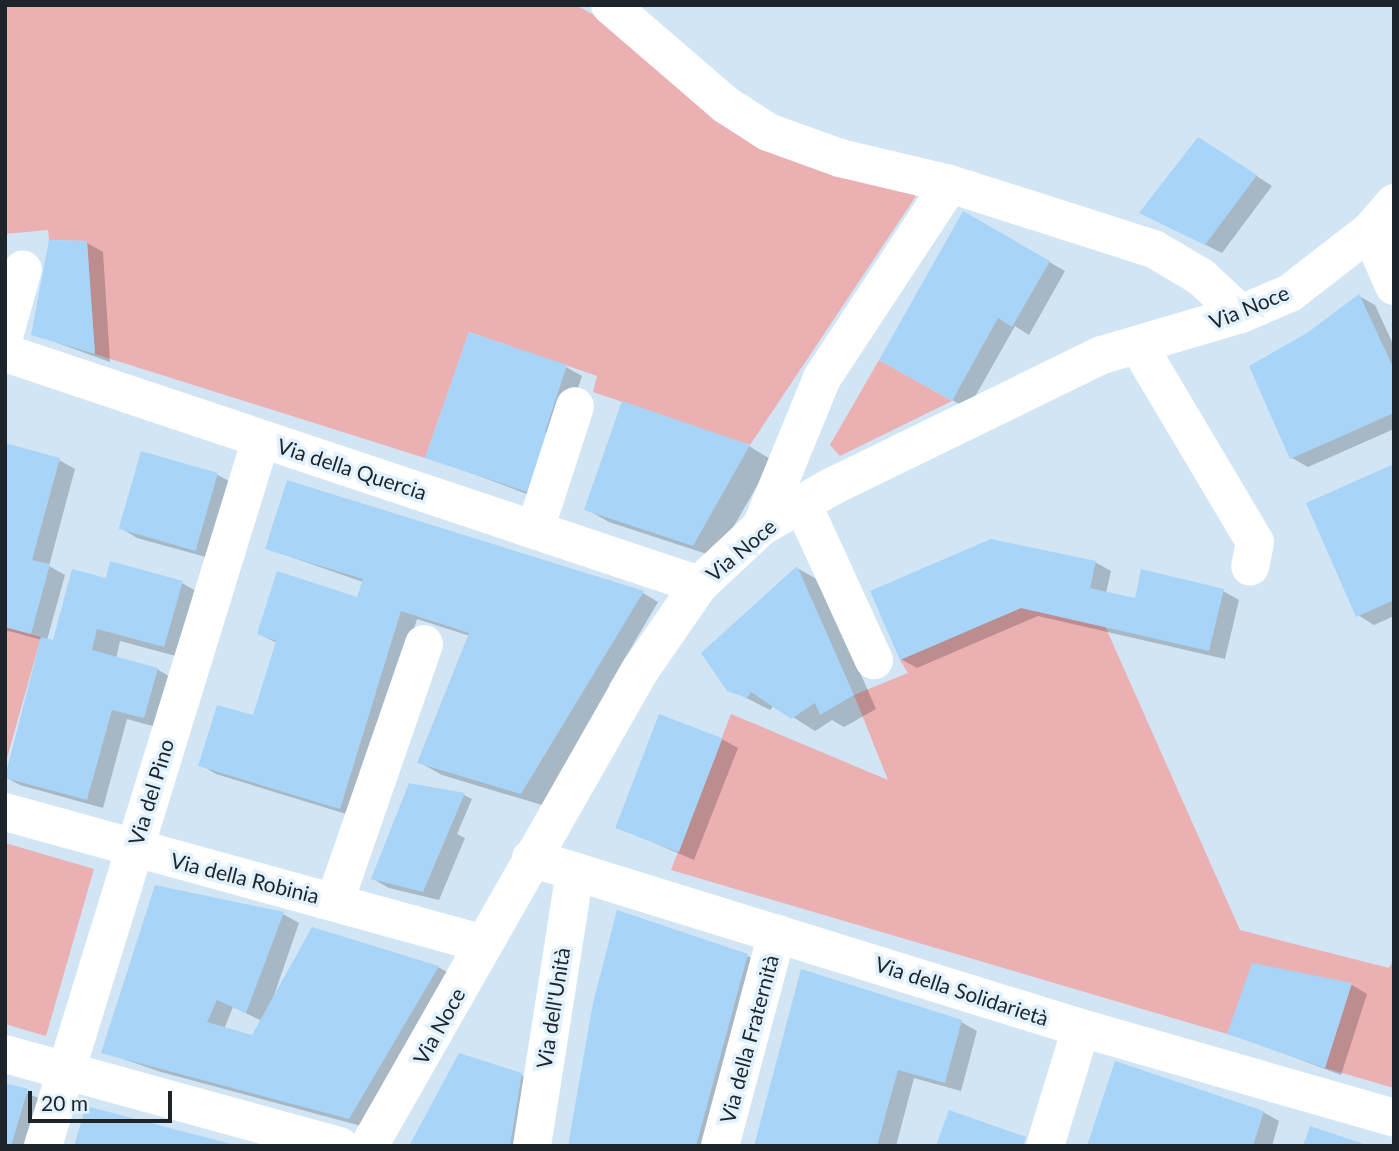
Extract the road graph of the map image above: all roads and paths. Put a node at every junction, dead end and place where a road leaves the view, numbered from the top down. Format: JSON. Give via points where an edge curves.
{"nodes":[{"id":1,"x":610,"y":5,"type":"edge"},
{"id":2,"x":950,"y":184,"type":"junction"},
{"id":3,"x":1382,"y":217,"type":"edge"},
{"id":4,"x":23,"y":268,"type":"dead end"},
{"id":5,"x":1394,"y":286,"type":"edge"},
{"id":6,"x":1241,"y":314,"type":"junction"},
{"id":7,"x":5,"y":333,"type":"edge"},
{"id":8,"x":1138,"y":345,"type":"junction"},
{"id":9,"x":5,"y":353,"type":"edge"},
{"id":10,"x":575,"y":407,"type":"dead end"},
{"id":11,"x":261,"y":439,"type":"junction"},
{"id":12,"x":802,"y":503,"type":"junction"},
{"id":13,"x":761,"y":527,"type":"junction"},
{"id":14,"x":535,"y":530,"type":"junction"},
{"id":15,"x":1250,"y":567,"type":"dead end"},
{"id":16,"x":699,"y":585,"type":"junction"},
{"id":17,"x":424,"y":645,"type":"dead end"},
{"id":18,"x":874,"y":660,"type":"dead end"},
{"id":19,"x":5,"y":812,"type":"edge"},
{"id":20,"x":133,"y":850,"type":"junction"},
{"id":21,"x":531,"y":858,"type":"junction"},
{"id":22,"x":575,"y":871,"type":"junction"},
{"id":23,"x":335,"y":901,"type":"junction"},
{"id":24,"x":777,"y":933,"type":"junction"},
{"id":25,"x":484,"y":944,"type":"junction"},
{"id":26,"x":1081,"y":1028,"type":"junction"},
{"id":27,"x":5,"y":1054,"type":"edge"},
{"id":28,"x":66,"y":1071,"type":"junction"},
{"id":29,"x":1394,"y":1118,"type":"edge"},
{"id":30,"x":43,"y":1146,"type":"edge"},
{"id":31,"x":340,"y":1146,"type":"edge"},
{"id":32,"x":369,"y":1146,"type":"edge"},
{"id":33,"x":532,"y":1146,"type":"edge"},
{"id":34,"x":720,"y":1146,"type":"edge"},
{"id":35,"x":1045,"y":1146,"type":"edge"}],
"edges":[{"from":1,"to":2,"type":"street","via":[[726,105],[768,132],[840,158]]},
{"from":2,"to":6,"type":"street","via":[[1154,248],[1200,277]]},
{"from":2,"to":13,"type":"street","via":[[822,378]]},
{"from":3,"to":5,"type":"street"},
{"from":3,"to":6,"type":"street","name":"Via Noce","via":[[1290,293]]},
{"from":4,"to":7,"type":"street"},
{"from":6,"to":8,"type":"street","name":"Via Noce"},
{"from":8,"to":12,"type":"street","name":"Via Noce","via":[[1090,361]]},
{"from":8,"to":15,"type":"street","via":[[1255,542]]},
{"from":9,"to":11,"type":"street","name":"Via della Quercia"},
{"from":10,"to":14,"type":"street"},
{"from":11,"to":14,"type":"street","name":"Via della Quercia"},
{"from":11,"to":20,"type":"street","name":"Via del Pino"},
{"from":12,"to":13,"type":"street","name":"Via Noce"},
{"from":12,"to":18,"type":"street"},
{"from":13,"to":16,"type":"street","name":"Via Noce"},
{"from":14,"to":16,"type":"street","name":"Via della Quercia"},
{"from":16,"to":21,"type":"street","name":"Via Noce","via":[[639,671]]},
{"from":17,"to":23,"type":"street"},
{"from":19,"to":20,"type":"street","name":"Via della Robinia"},
{"from":20,"to":23,"type":"street","name":"Via della Robinia"},
{"from":20,"to":28,"type":"street","name":"Via del Pino"},
{"from":21,"to":22,"type":"street","name":"Via della Solidarietà"},
{"from":21,"to":25,"type":"street","name":"Via Noce"},
{"from":22,"to":24,"type":"street","name":"Via della Solidarietà"},
{"from":22,"to":33,"type":"street","name":"Via dell'Unità"},
{"from":23,"to":25,"type":"street","name":"Via della Robinia"},
{"from":24,"to":26,"type":"street","name":"Via della Solidarietà"},
{"from":24,"to":34,"type":"street","name":"Via della Fraternità"},
{"from":25,"to":32,"type":"street","name":"Via Noce"},
{"from":26,"to":29,"type":"street","name":"Via della Solidarietà"},
{"from":26,"to":35,"type":"street"},
{"from":27,"to":28,"type":"street"},
{"from":28,"to":30,"type":"street","name":"Via del Pino"},
{"from":28,"to":31,"type":"street"}]}
